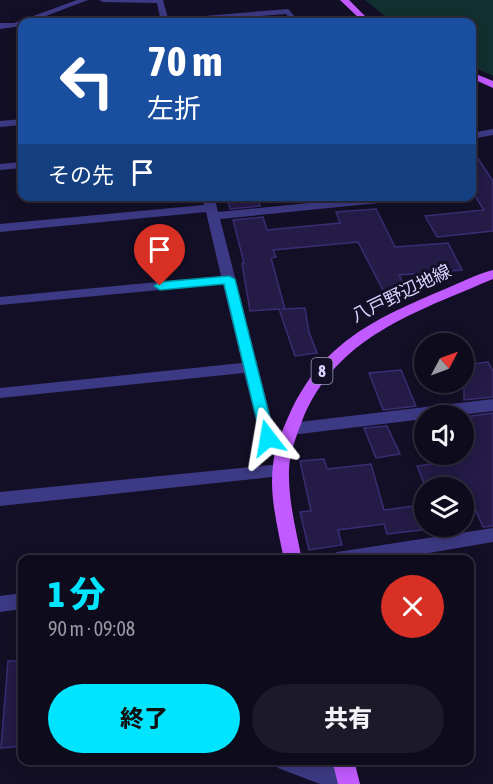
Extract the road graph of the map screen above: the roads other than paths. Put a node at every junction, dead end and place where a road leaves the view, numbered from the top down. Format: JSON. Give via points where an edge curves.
{"nodes":[{"id":1,"x":84,"y":0,"type":"edge"},
{"id":2,"x":103,"y":0,"type":"edge"},
{"id":3,"x":344,"y":0,"type":"edge"},
{"id":4,"x":36,"y":18,"type":"edge"},
{"id":5,"x":164,"y":18,"type":"edge"},
{"id":6,"x":204,"y":18,"type":"edge"},
{"id":7,"x":293,"y":18,"type":"edge"},
{"id":8,"x":363,"y":18,"type":"edge"},
{"id":9,"x":18,"y":25,"type":"edge"},
{"id":10,"x":0,"y":26,"type":"edge"},
{"id":11,"x":476,"y":78,"type":"edge"},
{"id":12,"x":493,"y":86,"type":"edge"},
{"id":13,"x":18,"y":122,"type":"edge"},
{"id":14,"x":0,"y":124,"type":"edge"},
{"id":15,"x":493,"y":132,"type":"edge"},
{"id":16,"x":476,"y":136,"type":"edge"},
{"id":17,"x":18,"y":165,"type":"edge"},
{"id":18,"x":0,"y":167,"type":"edge"},
{"id":19,"x":324,"y":201,"type":"edge"},
{"id":20,"x":211,"y":207,"type":"edge"},
{"id":21,"x":0,"y":228,"type":"edge"},
{"id":22,"x":493,"y":274,"type":"edge"},
{"id":23,"x":229,"y":279,"type":"junction"},
{"id":24,"x":0,"y":301,"type":"edge"},
{"id":25,"x":250,"y":367,"type":"junction"},
{"id":26,"x":0,"y":393,"type":"edge"},
{"id":27,"x":493,"y":405,"type":"edge"},
{"id":28,"x":291,"y":429,"type":"junction"},
{"id":29,"x":284,"y":446,"type":"junction"},
{"id":30,"x":281,"y":470,"type":"junction"},
{"id":31,"x":0,"y":499,"type":"edge"},
{"id":32,"x":493,"y":535,"type":"edge"},
{"id":33,"x":292,"y":555,"type":"edge"},
{"id":34,"x":368,"y":555,"type":"edge"},
{"id":35,"x":18,"y":602,"type":"edge"},
{"id":36,"x":0,"y":604,"type":"edge"},
{"id":37,"x":299,"y":765,"type":"edge"},
{"id":38,"x":344,"y":765,"type":"edge"},
{"id":39,"x":349,"y":784,"type":"edge"}],
"edges":[{"from":1,"to":4,"type":"street"},
{"from":2,"to":5,"type":"street","via":[[160,1]]},
{"from":3,"to":8,"type":"main road"},
{"from":6,"to":7,"type":"street","via":[[288,10]]},
{"from":9,"to":10,"type":"street"},
{"from":11,"to":12,"type":"main road"},
{"from":13,"to":14,"type":"street"},
{"from":15,"to":16,"type":"street"},
{"from":17,"to":18,"type":"street"},
{"from":19,"to":20,"type":"street"},
{"from":20,"to":21,"type":"street"},
{"from":20,"to":23,"type":"street"},
{"from":22,"to":28,"type":"main road","name":"八戸野辺地線","number":"8","via":[[388,321],[344,349],[316,378]]},
{"from":23,"to":24,"type":"street"},
{"from":23,"to":25,"type":"street"},
{"from":25,"to":26,"type":"street"},
{"from":25,"to":29,"type":"street","via":[[268,438]]},
{"from":27,"to":28,"type":"street"},
{"from":28,"to":29,"type":"main road","name":"八戸野辺地線","number":"8"},
{"from":29,"to":30,"type":"main road","name":"八戸野辺地線","number":"8"},
{"from":30,"to":31,"type":"street"},
{"from":30,"to":33,"type":"main road","name":"八戸野辺地線","number":"8","via":[[282,502]]},
{"from":32,"to":34,"type":"street"},
{"from":35,"to":36,"type":"street"},
{"from":37,"to":39,"type":"street"},
{"from":38,"to":39,"type":"main road"}]}
